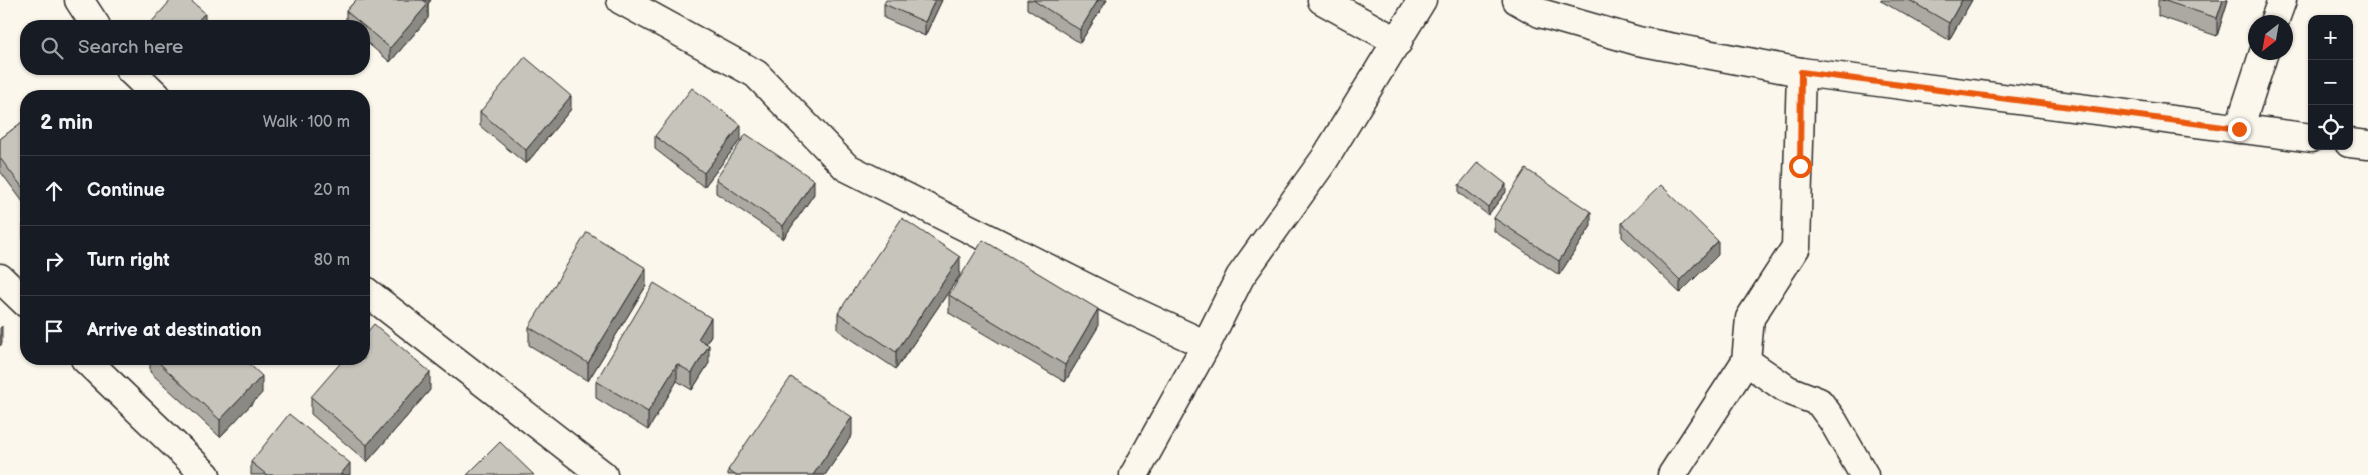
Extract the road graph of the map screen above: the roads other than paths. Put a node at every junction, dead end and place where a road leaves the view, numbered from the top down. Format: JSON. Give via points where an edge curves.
{"nodes":[{"id":1,"x":79,"y":0,"type":"edge"},
{"id":2,"x":621,"y":0,"type":"edge"},
{"id":3,"x":1322,"y":0,"type":"edge"},
{"id":4,"x":1422,"y":0,"type":"edge"},
{"id":5,"x":1517,"y":0,"type":"edge"},
{"id":6,"x":2282,"y":0,"type":"edge"},
{"id":7,"x":2277,"y":15,"type":"edge"},
{"id":8,"x":92,"y":20,"type":"edge"},
{"id":9,"x":1398,"y":42,"type":"junction"},
{"id":10,"x":2261,"y":60,"type":"edge"},
{"id":11,"x":1801,"y":72,"type":"junction"},
{"id":12,"x":135,"y":75,"type":"edge"},
{"id":13,"x":151,"y":90,"type":"edge"},
{"id":14,"x":2239,"y":129,"type":"junction"},
{"id":15,"x":2308,"y":138,"type":"edge"},
{"id":16,"x":2353,"y":143,"type":"edge"},
{"id":17,"x":2368,"y":145,"type":"edge"},
{"id":18,"x":0,"y":278,"type":"edge"},
{"id":19,"x":370,"y":295,"type":"edge"},
{"id":20,"x":20,"y":297,"type":"edge"},
{"id":21,"x":1206,"y":345,"type":"junction"},
{"id":22,"x":1746,"y":361,"type":"junction"},
{"id":23,"x":91,"y":365,"type":"edge"},
{"id":24,"x":206,"y":475,"type":"edge"},
{"id":25,"x":603,"y":475,"type":"edge"},
{"id":26,"x":1134,"y":475,"type":"edge"},
{"id":27,"x":1672,"y":475,"type":"edge"},
{"id":28,"x":1864,"y":475,"type":"edge"}],
"edges":[{"from":1,"to":8,"type":"street"},
{"from":2,"to":21,"type":"street","via":[[756,74],[846,167]]},
{"from":3,"to":9,"type":"street"},
{"from":4,"to":9,"type":"street"},
{"from":5,"to":11,"type":"street","via":[[1540,13],[1638,41]]},
{"from":6,"to":7,"type":"street"},
{"from":9,"to":21,"type":"street","via":[[1324,160],[1240,277]]},
{"from":10,"to":14,"type":"street"},
{"from":11,"to":14,"type":"street"},
{"from":11,"to":22,"type":"street","via":[[1796,247],[1750,318]]},
{"from":12,"to":13,"type":"street"},
{"from":14,"to":15,"type":"street"},
{"from":16,"to":17,"type":"street"},
{"from":18,"to":20,"type":"street"},
{"from":19,"to":25,"type":"street"},
{"from":21,"to":26,"type":"street"},
{"from":22,"to":27,"type":"street"},
{"from":22,"to":28,"type":"street","via":[[1788,390],[1819,402]]},
{"from":23,"to":24,"type":"street"}]}
